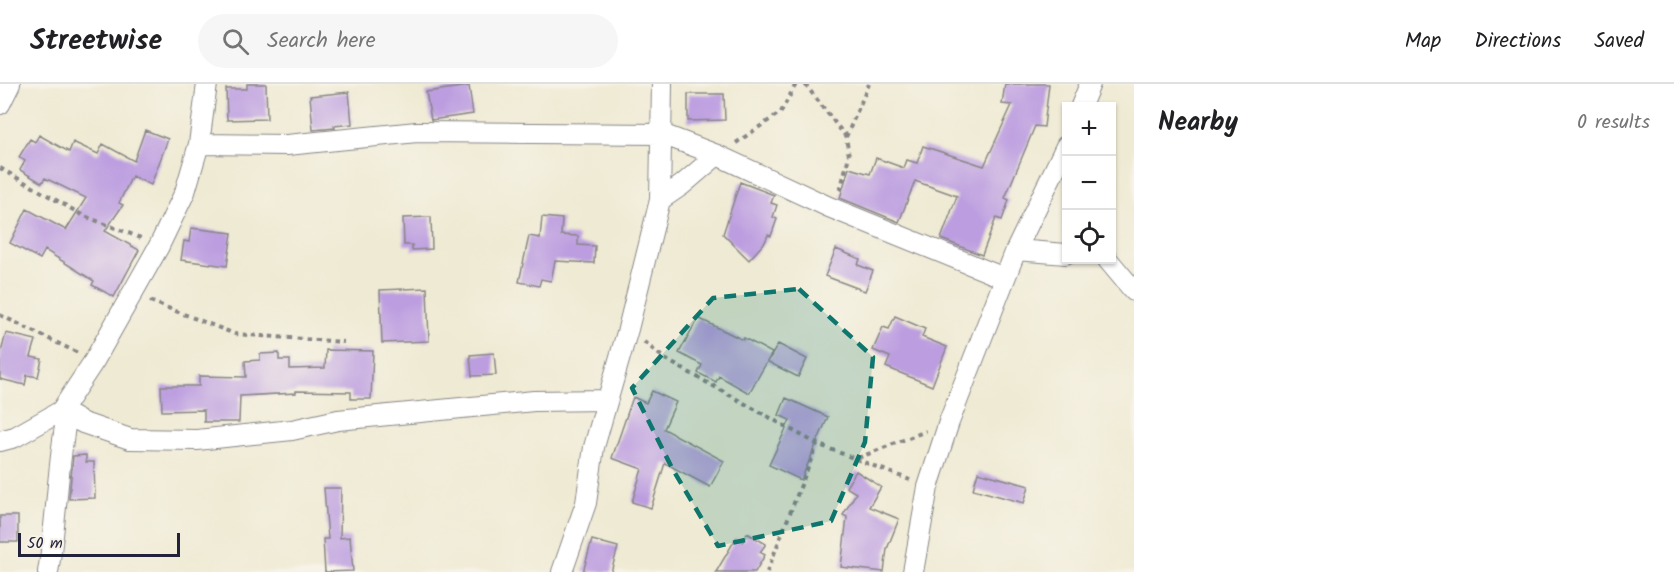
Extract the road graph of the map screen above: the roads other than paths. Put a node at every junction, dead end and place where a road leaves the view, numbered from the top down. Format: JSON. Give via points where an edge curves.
{"nodes":[{"id":1,"x":10,"y":84,"type":"edge"},
{"id":2,"x":207,"y":84,"type":"edge"},
{"id":3,"x":662,"y":84,"type":"edge"},
{"id":4,"x":1090,"y":84,"type":"edge"},
{"id":5,"x":1083,"y":102,"type":"edge"},
{"id":6,"x":0,"y":104,"type":"edge"},
{"id":7,"x":662,"y":134,"type":"junction"},
{"id":8,"x":199,"y":144,"type":"junction"},
{"id":9,"x":717,"y":155,"type":"junction"},
{"id":10,"x":1062,"y":162,"type":"edge"},
{"id":11,"x":660,"y":200,"type":"junction"},
{"id":12,"x":1016,"y":250,"type":"junction"},
{"id":13,"x":1062,"y":254,"type":"edge"},
{"id":14,"x":1111,"y":264,"type":"edge"},
{"id":15,"x":1004,"y":278,"type":"junction"},
{"id":16,"x":1134,"y":291,"type":"edge"},
{"id":17,"x":606,"y":400,"type":"junction"},
{"id":18,"x":64,"y":413,"type":"junction"},
{"id":19,"x":0,"y":441,"type":"edge"},
{"id":20,"x":48,"y":572,"type":"edge"},
{"id":21,"x":562,"y":572,"type":"edge"},
{"id":22,"x":913,"y":572,"type":"edge"}],
"edges":[{"from":1,"to":6,"type":"street"},
{"from":2,"to":8,"type":"street"},
{"from":3,"to":7,"type":"street"},
{"from":4,"to":5,"type":"street"},
{"from":7,"to":8,"type":"street","via":[[417,132],[287,145]]},
{"from":7,"to":9,"type":"street"},
{"from":7,"to":11,"type":"street"},
{"from":8,"to":18,"type":"street","via":[[185,192],[159,246]]},
{"from":9,"to":11,"type":"street"},
{"from":9,"to":15,"type":"street","via":[[829,207]]},
{"from":10,"to":12,"type":"street"},
{"from":11,"to":17,"type":"street"},
{"from":12,"to":13,"type":"street"},
{"from":12,"to":15,"type":"street"},
{"from":14,"to":16,"type":"street"},
{"from":15,"to":22,"type":"street","via":[[928,486]]},
{"from":17,"to":18,"type":"street","via":[[534,402],[368,417],[197,441],[130,438]]},
{"from":17,"to":21,"type":"street","via":[[586,503]]},
{"from":18,"to":19,"type":"street"},
{"from":18,"to":20,"type":"street"}]}
